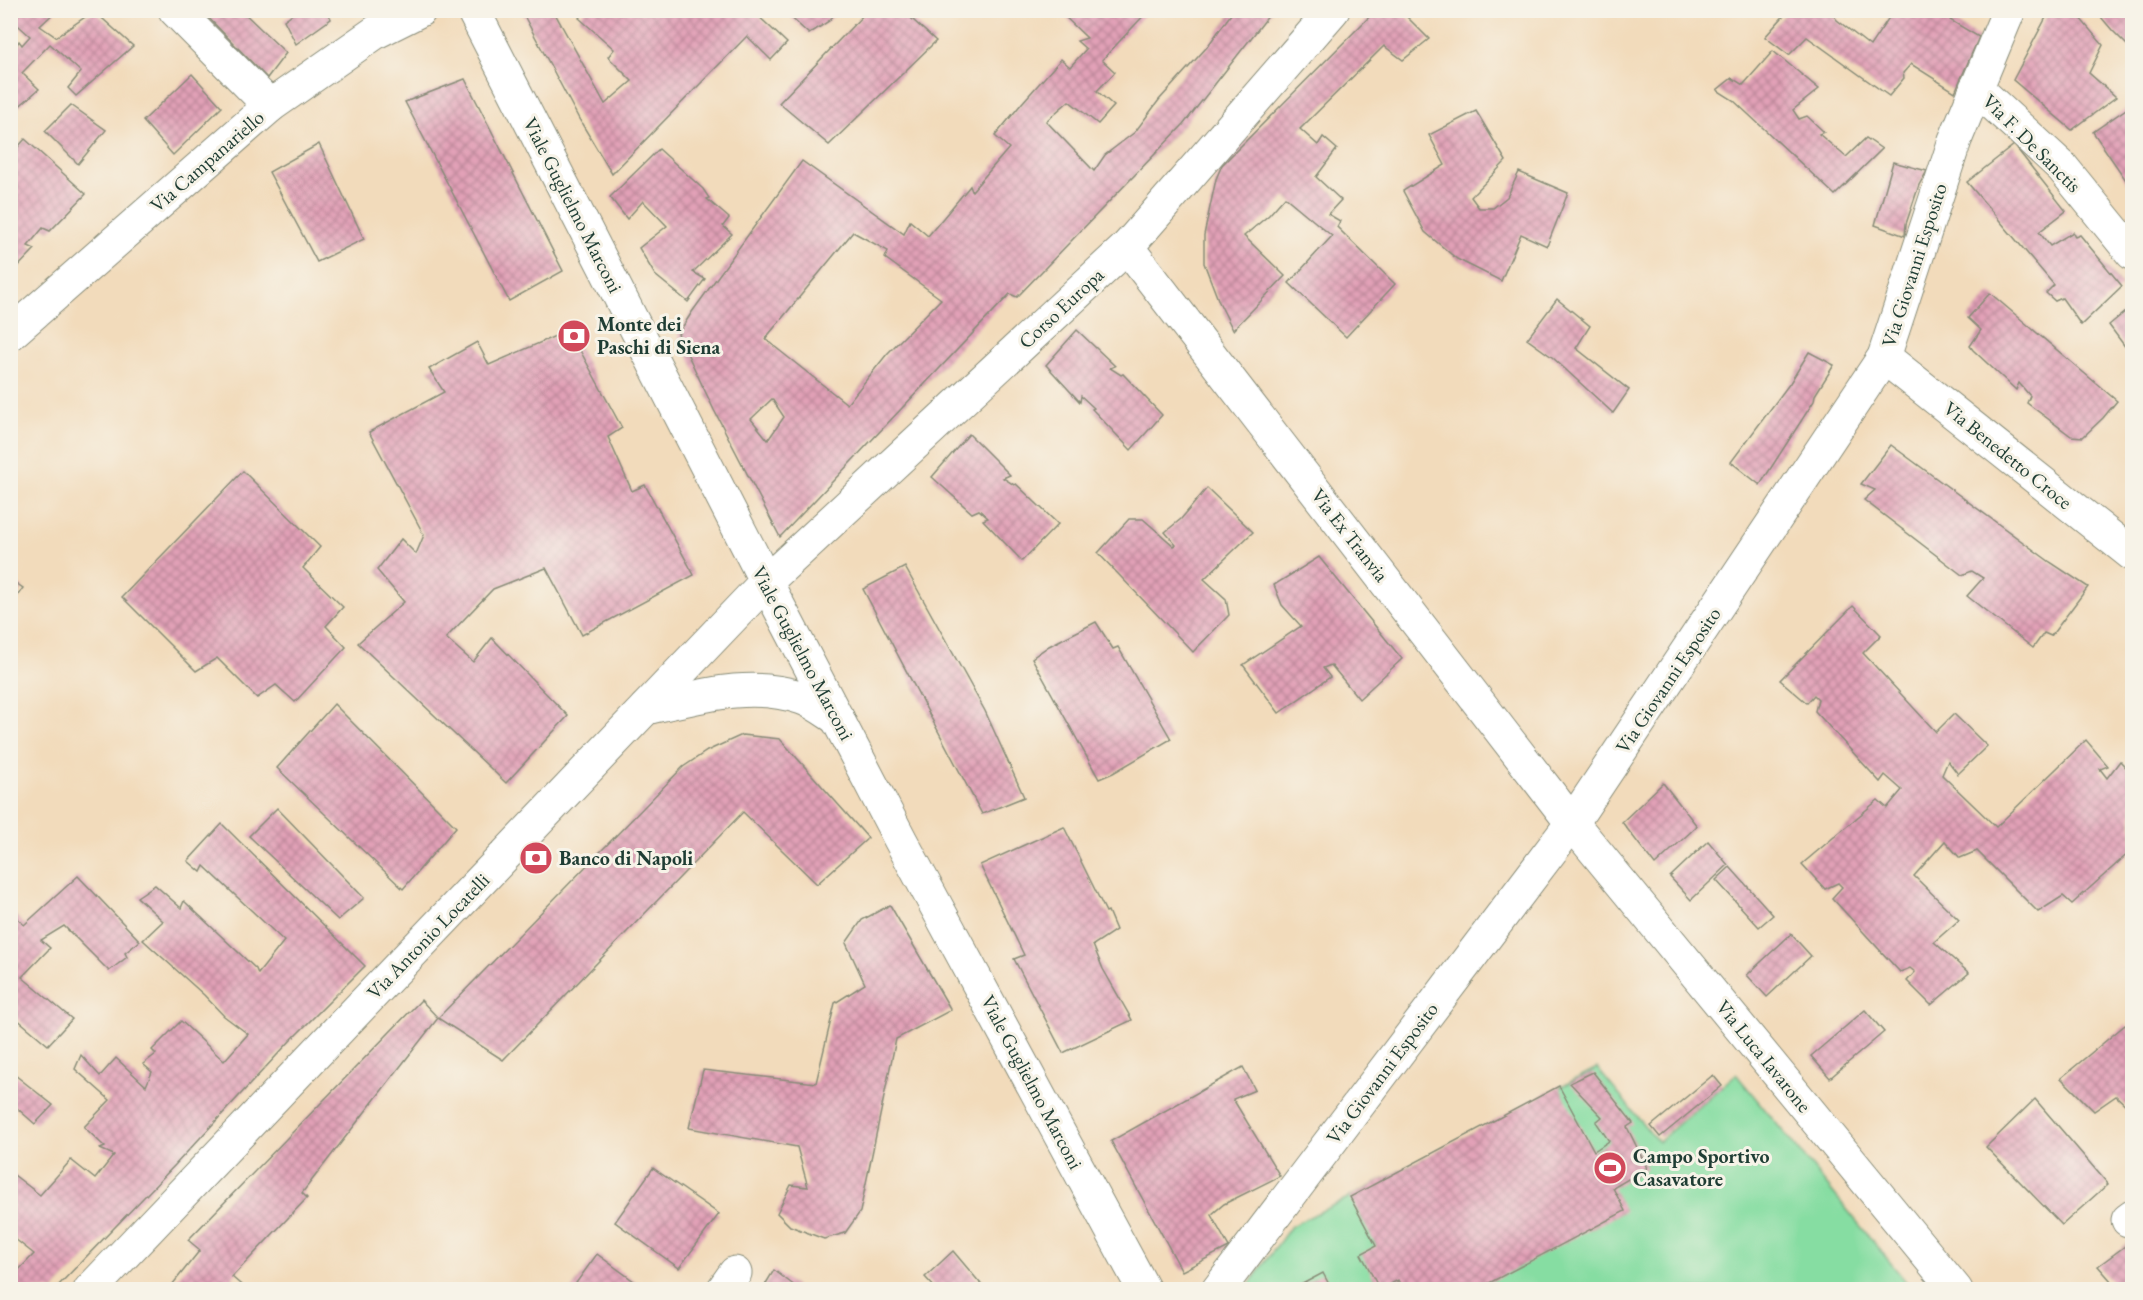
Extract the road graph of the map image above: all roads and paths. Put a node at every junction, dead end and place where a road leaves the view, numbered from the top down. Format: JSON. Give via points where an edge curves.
{"nodes":[{"id":1,"x":175,"y":10,"type":"edge"},
{"id":2,"x":420,"y":10,"type":"edge"},
{"id":3,"x":473,"y":10,"type":"edge"},
{"id":4,"x":1333,"y":10,"type":"edge"},
{"id":5,"x":2009,"y":10,"type":"edge"},
{"id":6,"x":1976,"y":88,"type":"junction"},
{"id":7,"x":270,"y":106,"type":"junction"},
{"id":8,"x":1127,"y":247,"type":"junction"},
{"id":9,"x":2133,"y":253,"type":"edge"},
{"id":10,"x":10,"y":334,"type":"edge"},
{"id":11,"x":1884,"y":357,"type":"junction"},
{"id":12,"x":2133,"y":554,"type":"edge"},
{"id":13,"x":766,"y":582,"type":"junction"},
{"id":14,"x":646,"y":708,"type":"junction"},
{"id":15,"x":838,"y":719,"type":"junction"},
{"id":16,"x":1572,"y":823,"type":"junction"},
{"id":17,"x":90,"y":1290,"type":"edge"},
{"id":18,"x":1144,"y":1290,"type":"edge"},
{"id":19,"x":1218,"y":1290,"type":"edge"},
{"id":20,"x":1956,"y":1290,"type":"edge"}],
"edges":[{"from":1,"to":7,"type":"street"},
{"from":2,"to":7,"type":"street","name":"Via Campanariello","via":[[376,32]]},
{"from":3,"to":13,"type":"street","name":"Viale Guglielmo Marconi"},
{"from":4,"to":8,"type":"street","name":"Corso Europa"},
{"from":5,"to":6,"type":"street","name":"Via Giovanni Esposito"},
{"from":6,"to":9,"type":"street","name":"Via F. De Sanctis","via":[[2062,167]]},
{"from":6,"to":11,"type":"street","name":"Via Giovanni Esposito","via":[[1955,140]]},
{"from":7,"to":10,"type":"street","name":"Via Campanariello"},
{"from":8,"to":13,"type":"street","name":"Corso Europa"},
{"from":8,"to":16,"type":"street","name":"Via Ex Tranvia"},
{"from":11,"to":12,"type":"street","name":"Via Benedetto Croce"},
{"from":11,"to":16,"type":"street","name":"Via Giovanni Esposito"},
{"from":13,"to":14,"type":"street","name":"Via Antonio Locatelli"},
{"from":13,"to":15,"type":"street","name":"Viale Guglielmo Marconi"},
{"from":14,"to":15,"type":"street","via":[[725,690],[768,690],[803,698]]},
{"from":14,"to":17,"type":"street","name":"Via Antonio Locatelli"},
{"from":15,"to":18,"type":"street","name":"Viale Guglielmo Marconi"},
{"from":16,"to":19,"type":"street","name":"Via Giovanni Esposito"},
{"from":16,"to":20,"type":"street","name":"Via Luca Iavarone"}]}
